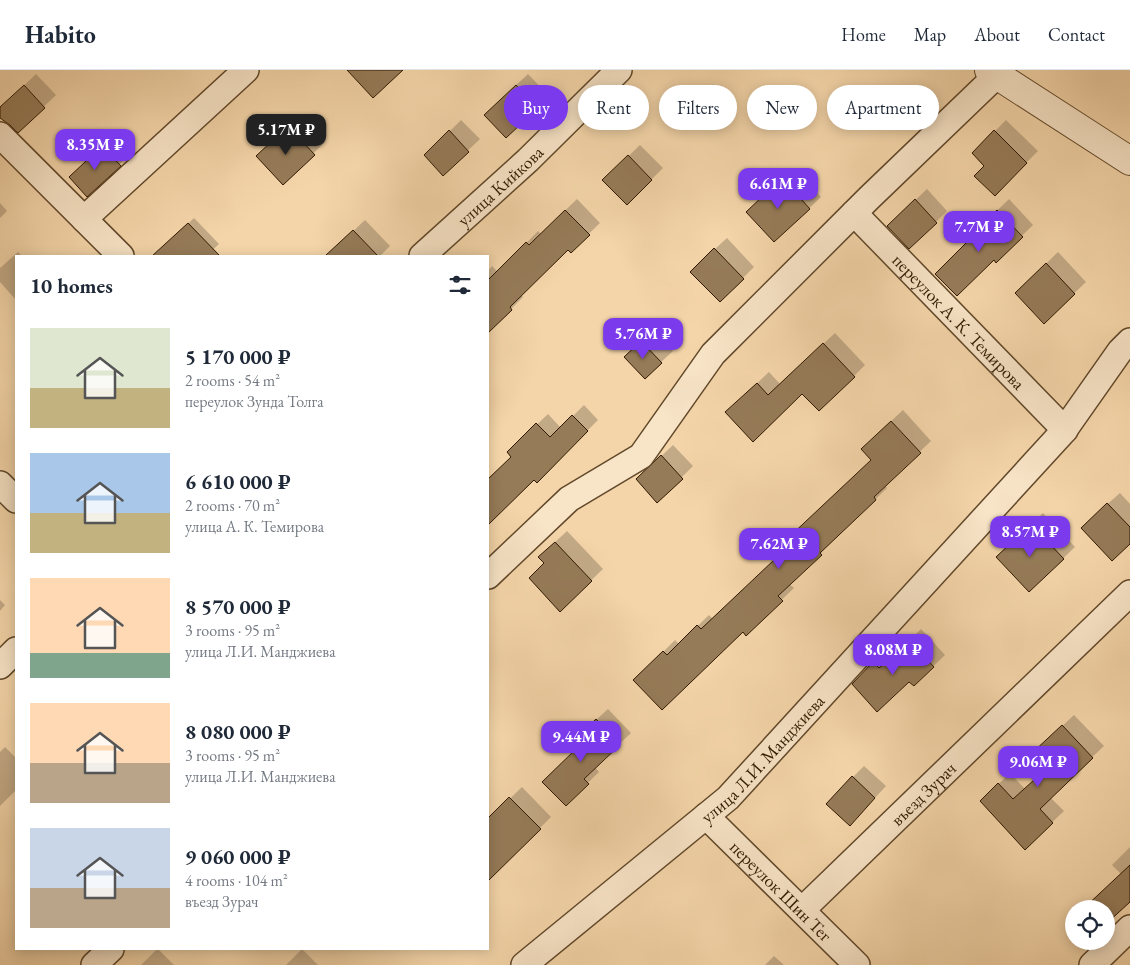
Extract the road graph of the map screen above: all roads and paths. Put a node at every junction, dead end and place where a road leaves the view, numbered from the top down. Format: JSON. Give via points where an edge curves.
{"nodes":[{"id":1,"x":246,"y":70,"type":"edge"},
{"id":2,"x":620,"y":70,"type":"edge"},
{"id":3,"x":993,"y":72,"type":"edge"},
{"id":4,"x":0,"y":135,"type":"edge"},
{"id":5,"x":1130,"y":161,"type":"edge"},
{"id":6,"x":854,"y":213,"type":"junction"},
{"id":7,"x":84,"y":219,"type":"junction"},
{"id":8,"x":120,"y":255,"type":"edge"},
{"id":9,"x":423,"y":255,"type":"edge"},
{"id":10,"x":1130,"y":341,"type":"edge"},
{"id":11,"x":1065,"y":430,"type":"junction"},
{"id":12,"x":0,"y":484,"type":"edge"},
{"id":13,"x":15,"y":499,"type":"edge"},
{"id":14,"x":489,"y":575,"type":"edge"},
{"id":15,"x":1130,"y":593,"type":"edge"},
{"id":16,"x":15,"y":651,"type":"edge"},
{"id":17,"x":0,"y":666,"type":"edge"},
{"id":18,"x":706,"y":816,"type":"junction"},
{"id":19,"x":802,"y":910,"type":"junction"},
{"id":20,"x":1130,"y":928,"type":"edge"},
{"id":21,"x":110,"y":950,"type":"edge"},
{"id":22,"x":94,"y":965,"type":"edge"},
{"id":23,"x":524,"y":965,"type":"edge"},
{"id":24,"x":858,"y":965,"type":"edge"},
{"id":25,"x":1092,"y":965,"type":"edge"}],
"edges":[{"from":1,"to":7,"type":"street"},
{"from":2,"to":9,"type":"street","name":"улица Кийкова","via":[[528,160]]},
{"from":3,"to":5,"type":"street"},
{"from":3,"to":6,"type":"street"},
{"from":4,"to":7,"type":"street"},
{"from":6,"to":11,"type":"street","name":"переулок А. К. Темирова"},
{"from":6,"to":14,"type":"street","via":[[713,354],[641,456],[569,499]]},
{"from":7,"to":8,"type":"street"},
{"from":10,"to":11,"type":"street","name":"улица Л.И. Манджиева"},
{"from":11,"to":18,"type":"street","name":"улица Л.И. Манджиева","via":[[728,798]]},
{"from":12,"to":13,"type":"street"},
{"from":15,"to":19,"type":"street","name":"въезд Зурач"},
{"from":16,"to":17,"type":"street"},
{"from":18,"to":19,"type":"street","name":"переулок Шин Тег"},
{"from":18,"to":23,"type":"street","name":"улица Л.И. Манджиева"},
{"from":19,"to":24,"type":"street","name":"переулок Шин Тег"},
{"from":20,"to":25,"type":"street"},
{"from":21,"to":22,"type":"street"}]}
